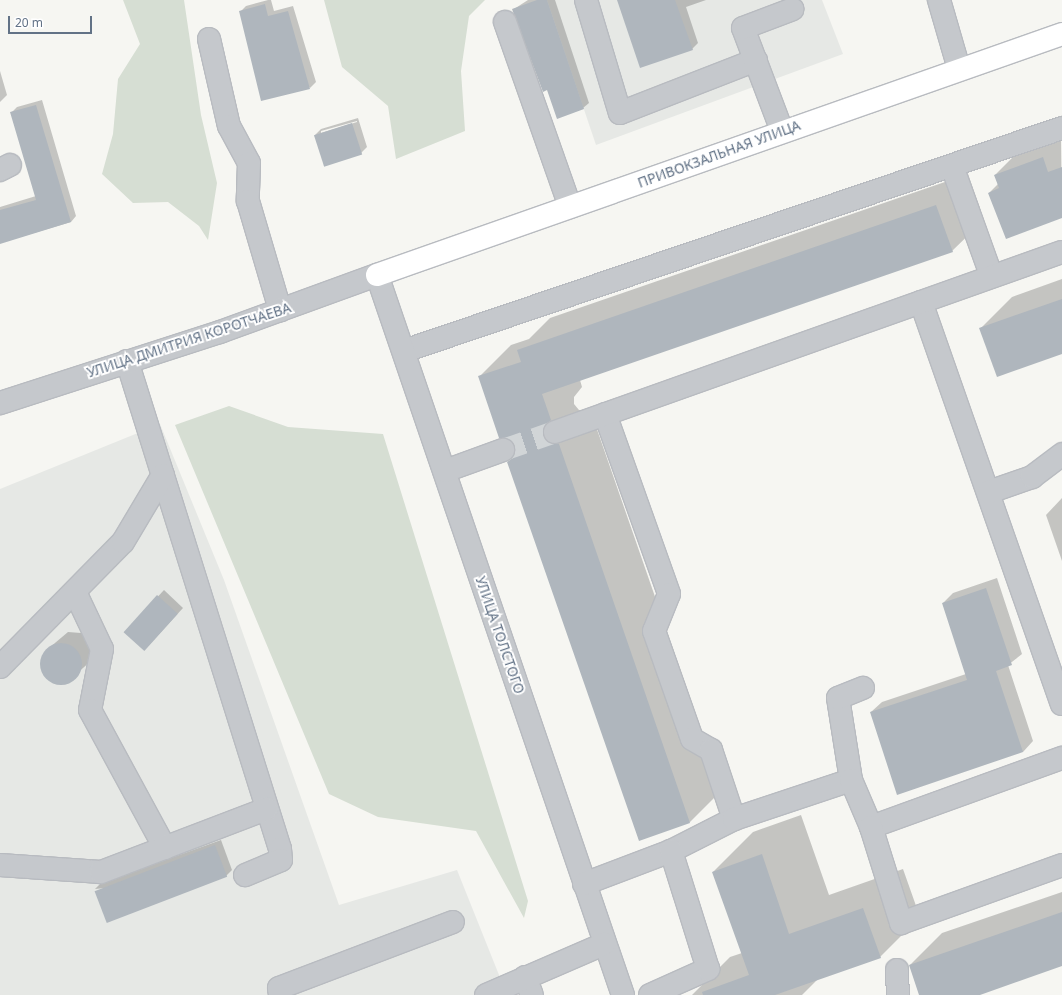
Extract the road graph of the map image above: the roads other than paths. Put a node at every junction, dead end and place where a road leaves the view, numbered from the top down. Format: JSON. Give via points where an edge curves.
{"nodes":[{"id":1,"x":586,"y":0,"type":"edge"},
{"id":2,"x":939,"y":0,"type":"edge"},
{"id":3,"x":793,"y":9,"type":"dead end"},
{"id":4,"x":505,"y":22,"type":"dead end"},
{"id":5,"x":1062,"y":34,"type":"edge"},
{"id":6,"x":209,"y":39,"type":"dead end"},
{"id":7,"x":756,"y":60,"type":"junction"},
{"id":8,"x":959,"y":69,"type":"junction"},
{"id":9,"x":1062,"y":128,"type":"edge"},
{"id":10,"x":782,"y":131,"type":"junction"},
{"id":11,"x":952,"y":166,"type":"junction"},
{"id":12,"x":570,"y":208,"type":"junction"},
{"id":13,"x":1062,"y":252,"type":"edge"},
{"id":14,"x":377,"y":275,"type":"junction"},
{"id":15,"x":991,"y":275,"type":"junction"},
{"id":16,"x":921,"y":302,"type":"junction"},
{"id":17,"x":280,"y":310,"type":"junction"},
{"id":18,"x":404,"y":352,"type":"junction"},
{"id":19,"x":127,"y":361,"type":"junction"},
{"id":20,"x":0,"y":403,"type":"edge"},
{"id":21,"x":605,"y":414,"type":"junction"},
{"id":22,"x":555,"y":432,"type":"tunnel mouth"},
{"id":23,"x":504,"y":450,"type":"tunnel mouth"},
{"id":24,"x":1062,"y":454,"type":"edge"},
{"id":25,"x":445,"y":471,"type":"junction"},
{"id":26,"x":163,"y":475,"type":"junction"},
{"id":27,"x":989,"y":492,"type":"junction"},
{"id":28,"x":75,"y":592,"type":"junction"},
{"id":29,"x":0,"y":667,"type":"edge"},
{"id":30,"x":1058,"y":678,"type":"edge"},
{"id":31,"x":863,"y":688,"type":"dead end"},
{"id":32,"x":1062,"y":704,"type":"edge"},
{"id":33,"x":1062,"y":758,"type":"edge"},
{"id":34,"x":851,"y":780,"type":"junction"},
{"id":35,"x":266,"y":809,"type":"junction"},
{"id":36,"x":734,"y":819,"type":"junction"},
{"id":37,"x":871,"y":826,"type":"junction"},
{"id":38,"x":165,"y":848,"type":"junction"},
{"id":39,"x":671,"y":851,"type":"junction"},
{"id":40,"x":1062,"y":865,"type":"edge"},
{"id":41,"x":0,"y":866,"type":"edge"},
{"id":42,"x":245,"y":875,"type":"dead end"},
{"id":43,"x":584,"y":884,"type":"junction"},
{"id":44,"x":454,"y":922,"type":"dead end"},
{"id":45,"x":604,"y":944,"type":"junction"},
{"id":46,"x":897,"y":970,"type":"dead end"},
{"id":47,"x":528,"y":986,"type":"edge"},
{"id":48,"x":280,"y":995,"type":"edge"},
{"id":49,"x":486,"y":995,"type":"edge"},
{"id":50,"x":623,"y":995,"type":"edge"},
{"id":51,"x":650,"y":995,"type":"edge"},
{"id":52,"x":898,"y":995,"type":"edge"}],
"edges":[{"from":1,"to":7,"type":"street","via":[[620,113]]},
{"from":2,"to":8,"type":"street"},
{"from":3,"to":7,"type":"street","via":[[743,28]]},
{"from":4,"to":12,"type":"street"},
{"from":5,"to":8,"type":"main road","name":"ПРИВОКЗАЛЬНАЯ УЛИЦА"},
{"from":6,"to":17,"type":"street","via":[[229,126],[249,163],[248,201]]},
{"from":7,"to":10,"type":"street"},
{"from":8,"to":10,"type":"main road","name":"ПРИВОКЗАЛЬНАЯ УЛИЦА"},
{"from":9,"to":11,"type":"street"},
{"from":10,"to":12,"type":"main road","name":"ПРИВОКЗАЛЬНАЯ УЛИЦА"},
{"from":11,"to":15,"type":"street"},
{"from":11,"to":18,"type":"street"},
{"from":12,"to":14,"type":"main road","name":"ПРИВОКЗАЛЬНАЯ УЛИЦА"},
{"from":13,"to":15,"type":"street"},
{"from":14,"to":17,"type":"street","name":"УЛИЦА ДМИТРИЯ КОРОТЧАЕВА"},
{"from":14,"to":18,"type":"street","name":"УЛИЦА ТОЛСТОГО"},
{"from":15,"to":16,"type":"street"},
{"from":16,"to":21,"type":"street"},
{"from":16,"to":27,"type":"street"},
{"from":17,"to":19,"type":"street","name":"УЛИЦА ДМИТРИЯ КОРОТЧАЕВА"},
{"from":18,"to":25,"type":"street","name":"УЛИЦА ТОЛСТОГО"},
{"from":19,"to":20,"type":"street","name":"УЛИЦА ДМИТРИЯ КОРОТЧАЕВА"},
{"from":19,"to":26,"type":"street"},
{"from":21,"to":22,"type":"street"},
{"from":21,"to":36,"type":"street","via":[[669,594],[654,631],[692,739],[711,750]]},
{"from":23,"to":25,"type":"street"},
{"from":24,"to":27,"type":"street","via":[[1032,477]]},
{"from":25,"to":43,"type":"street","name":"УЛИЦА ТОЛСТОГО"},
{"from":26,"to":28,"type":"street","via":[[123,542]]},
{"from":26,"to":35,"type":"street"},
{"from":27,"to":30,"type":"street"},
{"from":28,"to":29,"type":"street"},
{"from":28,"to":38,"type":"street","via":[[102,648],[90,710]]},
{"from":30,"to":32,"type":"street"},
{"from":31,"to":34,"type":"street","via":[[838,698]]},
{"from":33,"to":37,"type":"street"},
{"from":34,"to":36,"type":"street"},
{"from":34,"to":37,"type":"street"},
{"from":35,"to":38,"type":"street"},
{"from":35,"to":42,"type":"street","via":[[280,849],[281,860]]},
{"from":36,"to":39,"type":"street"},
{"from":37,"to":40,"type":"street","via":[[901,923]]},
{"from":38,"to":41,"type":"street","via":[[101,872]]},
{"from":39,"to":43,"type":"street"},
{"from":39,"to":51,"type":"street","via":[[708,969]]},
{"from":43,"to":45,"type":"street","name":"УЛИЦА ТОЛСТОГО"},
{"from":44,"to":48,"type":"street","via":[[279,988]]},
{"from":45,"to":47,"type":"street"},
{"from":45,"to":50,"type":"street","name":"УЛИЦА ТОЛСТОГО"},
{"from":46,"to":52,"type":"street"},
{"from":47,"to":49,"type":"street"}]}
